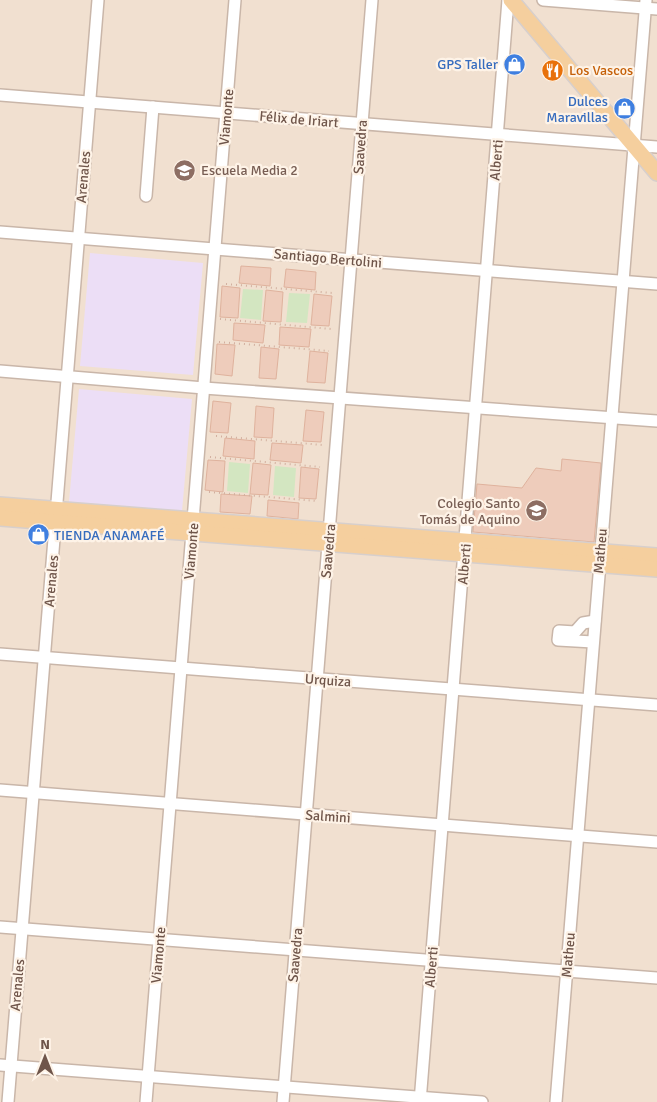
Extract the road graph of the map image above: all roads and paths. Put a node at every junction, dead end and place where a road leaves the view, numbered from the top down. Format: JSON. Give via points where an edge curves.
{"nodes":[{"id":1,"x":98,"y":0,"type":"edge"},
{"id":2,"x":235,"y":0,"type":"edge"},
{"id":3,"x":372,"y":0,"type":"edge"},
{"id":4,"x":510,"y":0,"type":"edge"},
{"id":5,"x":543,"y":0,"type":"edge"},
{"id":6,"x":645,"y":4,"type":"edge"},
{"id":7,"x":657,"y":9,"type":"edge"},
{"id":8,"x":0,"y":95,"type":"edge"},
{"id":9,"x":89,"y":102,"type":"junction"},
{"id":10,"x":153,"y":107,"type":"junction"},
{"id":11,"x":226,"y":113,"type":"junction"},
{"id":12,"x":362,"y":124,"type":"junction"},
{"id":13,"x":498,"y":134,"type":"junction"},
{"id":14,"x":633,"y":145,"type":"junction"},
{"id":15,"x":657,"y":147,"type":"edge"},
{"id":16,"x":657,"y":173,"type":"edge"},
{"id":17,"x":146,"y":196,"type":"dead end"},
{"id":18,"x":0,"y":232,"type":"edge"},
{"id":19,"x":78,"y":238,"type":"junction"},
{"id":20,"x":215,"y":249,"type":"junction"},
{"id":21,"x":351,"y":260,"type":"junction"},
{"id":22,"x":487,"y":271,"type":"junction"},
{"id":23,"x":622,"y":281,"type":"junction"},
{"id":24,"x":226,"y":284,"type":"dead end"},
{"id":25,"x":657,"y":284,"type":"edge"},
{"id":26,"x":333,"y":293,"type":"dead end"},
{"id":27,"x":220,"y":319,"type":"dead end"},
{"id":28,"x":330,"y":329,"type":"dead end"},
{"id":29,"x":219,"y":342,"type":"dead end"},
{"id":30,"x":329,"y":351,"type":"dead end"},
{"id":31,"x":0,"y":371,"type":"edge"},
{"id":32,"x":67,"y":376,"type":"junction"},
{"id":33,"x":204,"y":388,"type":"junction"},
{"id":34,"x":340,"y":398,"type":"junction"},
{"id":35,"x":476,"y":408,"type":"junction"},
{"id":36,"x":611,"y":417,"type":"junction"},
{"id":37,"x":657,"y":421,"type":"edge"},
{"id":38,"x":216,"y":436,"type":"dead end"},
{"id":39,"x":323,"y":445,"type":"dead end"},
{"id":40,"x":210,"y":457,"type":"dead end"},
{"id":41,"x":320,"y":466,"type":"dead end"},
{"id":42,"x":209,"y":492,"type":"dead end"},
{"id":43,"x":317,"y":501,"type":"dead end"},
{"id":44,"x":0,"y":505,"type":"edge"},
{"id":45,"x":56,"y":516,"type":"junction"},
{"id":46,"x":0,"y":518,"type":"edge"},
{"id":47,"x":193,"y":526,"type":"junction"},
{"id":48,"x":329,"y":537,"type":"junction"},
{"id":49,"x":465,"y":548,"type":"junction"},
{"id":50,"x":657,"y":556,"type":"edge"},
{"id":51,"x":600,"y":558,"type":"junction"},
{"id":52,"x":657,"y":569,"type":"edge"},
{"id":53,"x":594,"y":621,"type":"junction"},
{"id":54,"x":593,"y":642,"type":"junction"},
{"id":55,"x":0,"y":654,"type":"edge"},
{"id":56,"x":44,"y":658,"type":"junction"},
{"id":57,"x":182,"y":668,"type":"junction"},
{"id":58,"x":318,"y":679,"type":"junction"},
{"id":59,"x":454,"y":690,"type":"junction"},
{"id":60,"x":588,"y":700,"type":"junction"},
{"id":61,"x":657,"y":705,"type":"edge"},
{"id":62,"x":0,"y":790,"type":"edge"},
{"id":63,"x":33,"y":793,"type":"junction"},
{"id":64,"x":171,"y":804,"type":"junction"},
{"id":65,"x":307,"y":814,"type":"junction"},
{"id":66,"x":443,"y":825,"type":"junction"},
{"id":67,"x":577,"y":835,"type":"junction"},
{"id":68,"x":657,"y":842,"type":"edge"},
{"id":69,"x":0,"y":927,"type":"edge"},
{"id":70,"x":22,"y":929,"type":"junction"},
{"id":71,"x":160,"y":940,"type":"junction"},
{"id":72,"x":296,"y":950,"type":"junction"},
{"id":73,"x":432,"y":961,"type":"junction"},
{"id":74,"x":566,"y":971,"type":"junction"},
{"id":75,"x":657,"y":978,"type":"edge"},
{"id":76,"x":5,"y":1065,"type":"edge"},
{"id":77,"x":148,"y":1076,"type":"junction"},
{"id":78,"x":285,"y":1087,"type":"junction"},
{"id":79,"x":420,"y":1100,"type":"edge"},
{"id":80,"x":8,"y":1102,"type":"edge"},
{"id":81,"x":146,"y":1102,"type":"edge"},
{"id":82,"x":283,"y":1102,"type":"edge"},
{"id":83,"x":482,"y":1102,"type":"edge"},
{"id":84,"x":556,"y":1102,"type":"edge"}],
"edges":[{"from":1,"to":9,"type":"street","name":"Arenales"},
{"from":2,"to":11,"type":"street","name":"Viamonte"},
{"from":3,"to":12,"type":"street","name":"Saavedra"},
{"from":4,"to":13,"type":"street","name":"Alberti"},
{"from":4,"to":14,"type":"main road"},
{"from":5,"to":6,"type":"street"},
{"from":6,"to":7,"type":"street"},
{"from":6,"to":14,"type":"street","name":"Matheu"},
{"from":8,"to":9,"type":"street","name":"Félix de Iriart"},
{"from":9,"to":10,"type":"street","name":"Félix de Iriart"},
{"from":9,"to":19,"type":"street","name":"Arenales"},
{"from":10,"to":11,"type":"street","name":"Félix de Iriart"},
{"from":10,"to":17,"type":"street"},
{"from":11,"to":12,"type":"street","name":"Félix de Iriart"},
{"from":11,"to":20,"type":"street","name":"Viamonte"},
{"from":12,"to":13,"type":"street","name":"Félix de Iriart"},
{"from":12,"to":21,"type":"street","name":"Saavedra"},
{"from":13,"to":14,"type":"street","name":"Félix de Iriart"},
{"from":13,"to":22,"type":"street","name":"Alberti"},
{"from":14,"to":15,"type":"street","name":"Félix de Iriart"},
{"from":14,"to":16,"type":"main road"},
{"from":14,"to":23,"type":"street","name":"Matheu"},
{"from":18,"to":19,"type":"street","name":"Santiago Bertolini"},
{"from":19,"to":20,"type":"street","name":"Santiago Bertolini"},
{"from":19,"to":32,"type":"street","name":"Arenales"},
{"from":20,"to":21,"type":"street","name":"Santiago Bertolini"},
{"from":20,"to":33,"type":"street","name":"Viamonte"},
{"from":21,"to":22,"type":"street","name":"Santiago Bertolini"},
{"from":21,"to":34,"type":"street","name":"Saavedra"},
{"from":22,"to":23,"type":"street","name":"Santiago Bertolini"},
{"from":22,"to":35,"type":"street","name":"Alberti"},
{"from":23,"to":25,"type":"street","name":"Santiago Bertolini"},
{"from":23,"to":36,"type":"street","name":"Matheu"},
{"from":24,"to":26,"type":"path"},
{"from":27,"to":28,"type":"path"},
{"from":29,"to":30,"type":"path"},
{"from":31,"to":32,"type":"street"},
{"from":32,"to":33,"type":"street"},
{"from":32,"to":45,"type":"street","name":"Arenales"},
{"from":33,"to":34,"type":"street"},
{"from":33,"to":47,"type":"street","name":"Viamonte"},
{"from":34,"to":35,"type":"street"},
{"from":34,"to":48,"type":"street","name":"Saavedra"},
{"from":35,"to":36,"type":"street"},
{"from":35,"to":49,"type":"street","name":"Alberti"},
{"from":36,"to":37,"type":"street"},
{"from":36,"to":51,"type":"street","name":"Matheu"},
{"from":38,"to":39,"type":"path"},
{"from":40,"to":41,"type":"path"},
{"from":42,"to":43,"type":"path"},
{"from":44,"to":45,"type":"main road"},
{"from":45,"to":46,"type":"main road"},
{"from":45,"to":47,"type":"main road"},
{"from":45,"to":56,"type":"street","name":"Arenales"},
{"from":47,"to":48,"type":"main road"},
{"from":47,"to":57,"type":"street","name":"Viamonte"},
{"from":48,"to":49,"type":"main road"},
{"from":48,"to":58,"type":"street","name":"Saavedra"},
{"from":49,"to":51,"type":"main road"},
{"from":49,"to":59,"type":"street","name":"Alberti"},
{"from":50,"to":51,"type":"main road"},
{"from":51,"to":52,"type":"main road"},
{"from":51,"to":53,"type":"street","name":"Matheu"},
{"from":53,"to":54,"type":"street","name":"Matheu"},
{"from":53,"to":54,"type":"street","via":[[583,623],[575,632],[559,631],[558,640]]},
{"from":54,"to":60,"type":"street","name":"Matheu"},
{"from":55,"to":56,"type":"street","name":"Urquiza"},
{"from":56,"to":57,"type":"street","name":"Urquiza"},
{"from":56,"to":63,"type":"street","name":"Arenales"},
{"from":57,"to":58,"type":"street","name":"Urquiza"},
{"from":57,"to":64,"type":"street","name":"Viamonte"},
{"from":58,"to":59,"type":"street","name":"Urquiza"},
{"from":58,"to":65,"type":"street","name":"Saavedra"},
{"from":59,"to":60,"type":"street","name":"Urquiza"},
{"from":59,"to":66,"type":"street","name":"Alberti"},
{"from":60,"to":61,"type":"street","name":"Urquiza"},
{"from":60,"to":67,"type":"street","name":"Matheu"},
{"from":62,"to":63,"type":"street","name":"Salmini"},
{"from":63,"to":64,"type":"street","name":"Salmini"},
{"from":63,"to":70,"type":"street","name":"Arenales"},
{"from":64,"to":65,"type":"street","name":"Salmini"},
{"from":64,"to":71,"type":"street","name":"Viamonte"},
{"from":65,"to":66,"type":"street","name":"Salmini"},
{"from":65,"to":72,"type":"street","name":"Saavedra"},
{"from":66,"to":67,"type":"street","name":"Salmini"},
{"from":66,"to":73,"type":"street","name":"Alberti"},
{"from":67,"to":68,"type":"street","name":"Salmini"},
{"from":67,"to":74,"type":"street","name":"Matheu"},
{"from":69,"to":70,"type":"street"},
{"from":70,"to":71,"type":"street"},
{"from":70,"to":76,"type":"street","name":"Arenales"},
{"from":71,"to":72,"type":"street"},
{"from":71,"to":77,"type":"street","name":"Viamonte"},
{"from":72,"to":73,"type":"street"},
{"from":72,"to":78,"type":"street","name":"Saavedra"},
{"from":73,"to":74,"type":"street"},
{"from":73,"to":79,"type":"street","name":"Alberti"},
{"from":74,"to":75,"type":"street"},
{"from":74,"to":84,"type":"street","name":"Matheu"},
{"from":76,"to":77,"type":"street"},
{"from":76,"to":80,"type":"street","name":"Arenales"},
{"from":77,"to":78,"type":"street"},
{"from":77,"to":81,"type":"street","name":"Viamonte"},
{"from":78,"to":79,"type":"street"},
{"from":78,"to":82,"type":"street","name":"Saavedra"},
{"from":79,"to":83,"type":"street"}]}
